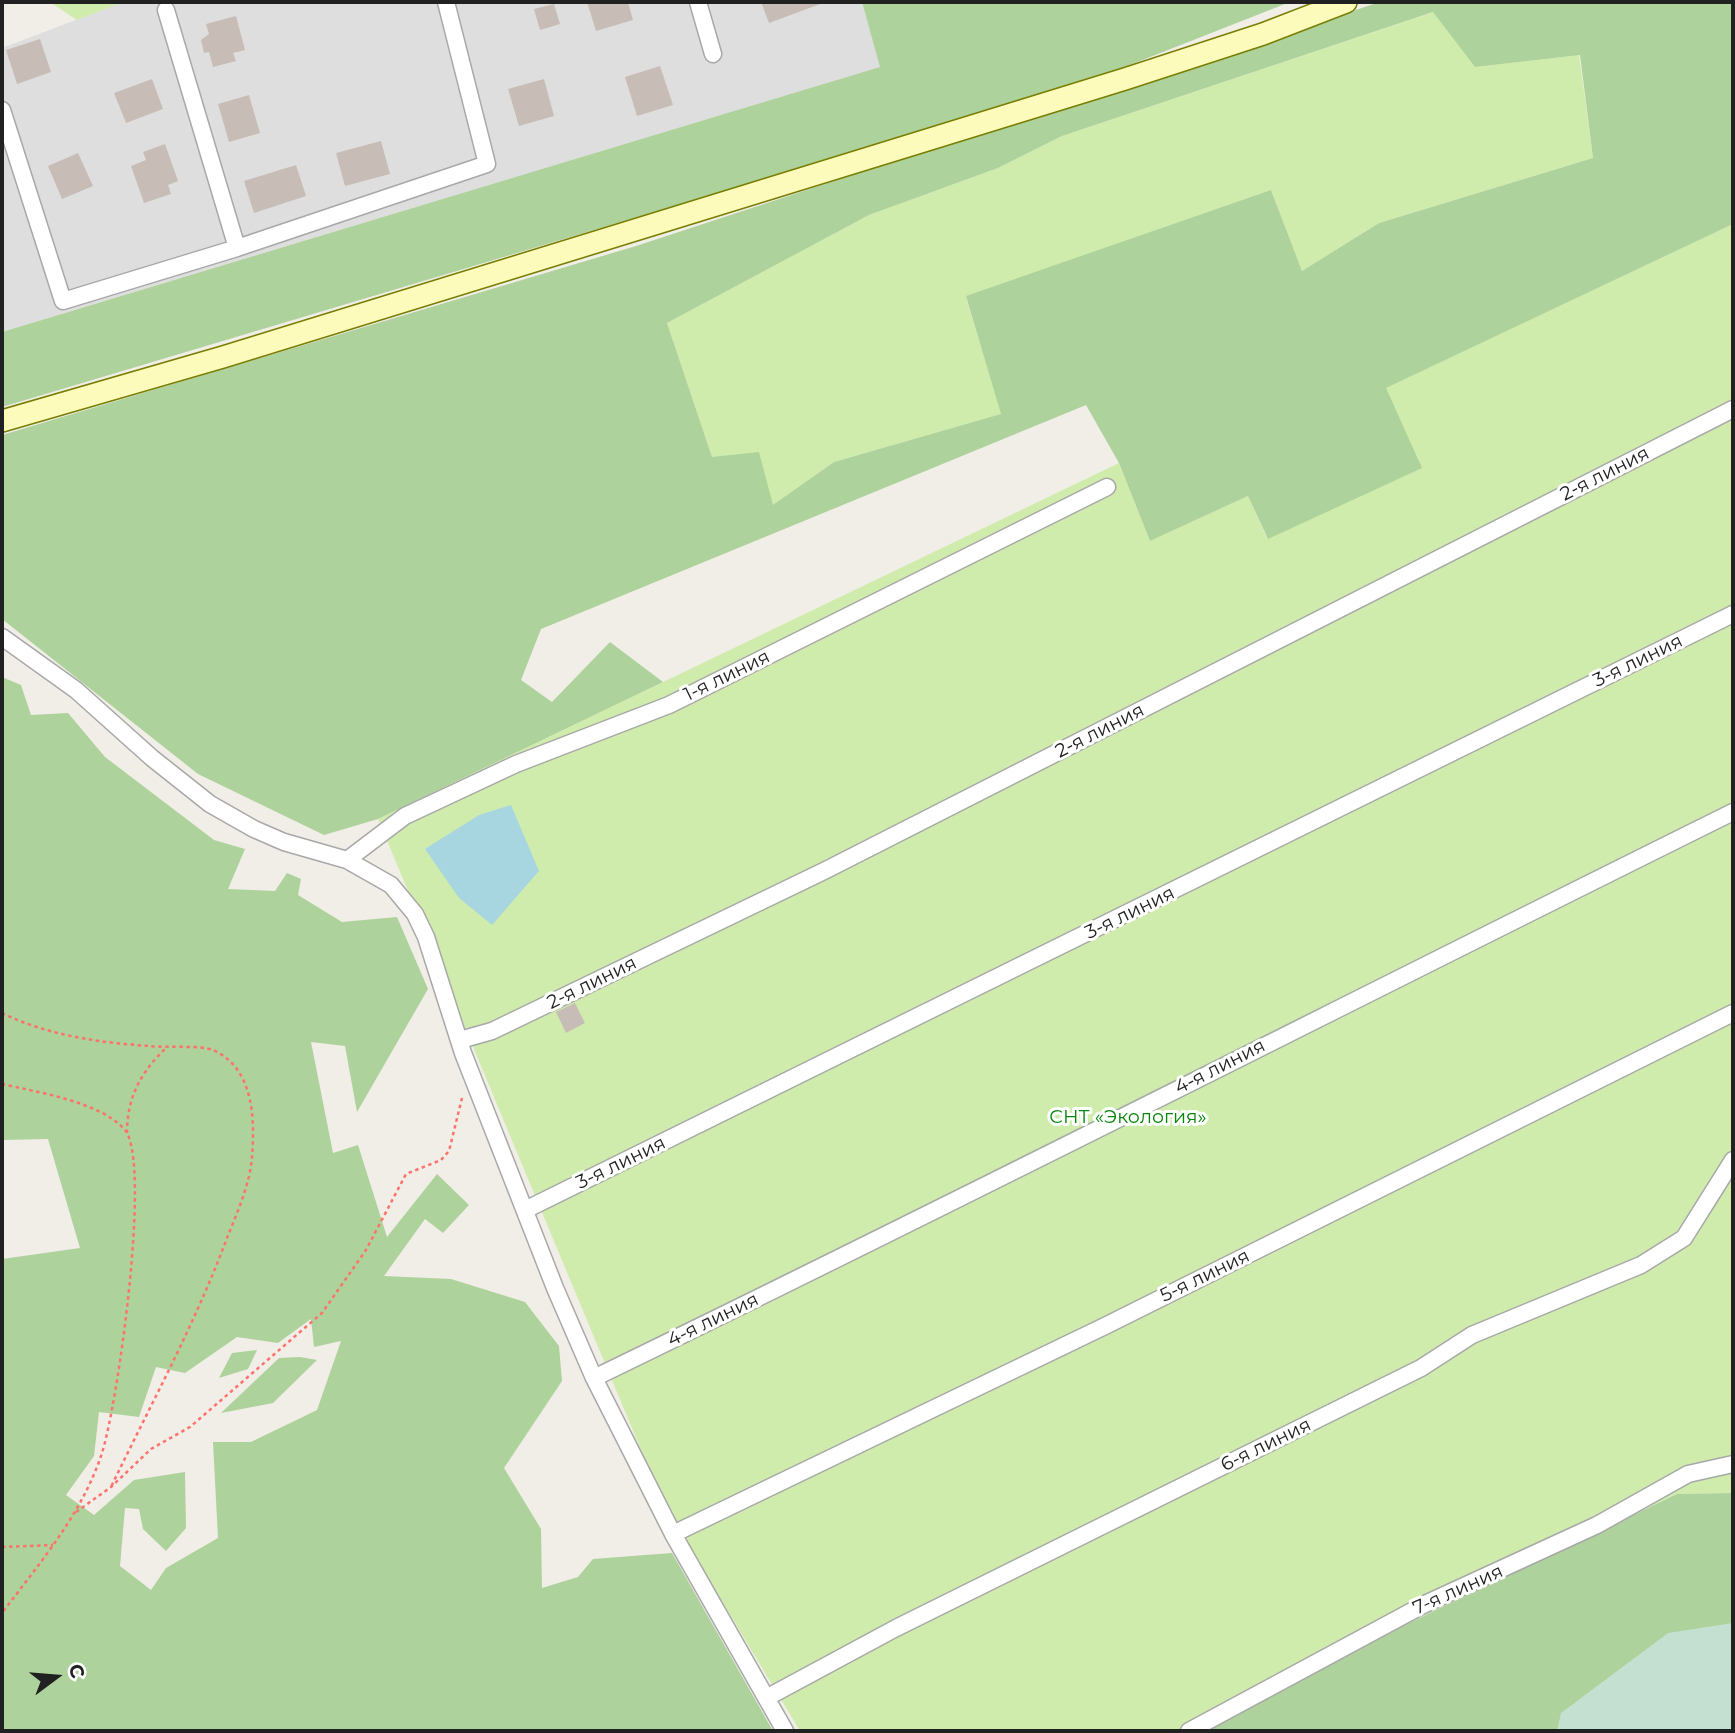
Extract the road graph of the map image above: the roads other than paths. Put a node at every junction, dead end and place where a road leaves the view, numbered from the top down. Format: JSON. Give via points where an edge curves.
{"nodes":[{"id":1,"x":446,"y":2,"type":"edge"},
{"id":2,"x":698,"y":2,"type":"edge"},
{"id":3,"x":1346,"y":2,"type":"edge"},
{"id":4,"x":166,"y":10,"type":"dead end"},
{"id":5,"x":713,"y":54,"type":"dead end"},
{"id":6,"x":2,"y":110,"type":"edge"},
{"id":7,"x":237,"y":248,"type":"junction"},
{"id":8,"x":1733,"y":409,"type":"edge"},
{"id":9,"x":2,"y":421,"type":"edge"},
{"id":10,"x":1107,"y":487,"type":"dead end"},
{"id":11,"x":1733,"y":614,"type":"edge"},
{"id":12,"x":2,"y":637,"type":"edge"},
{"id":13,"x":1733,"y":813,"type":"edge"},
{"id":14,"x":347,"y":860,"type":"junction"},
{"id":15,"x":1733,"y":1013,"type":"edge"},
{"id":16,"x":460,"y":1040,"type":"junction"},
{"id":17,"x":1733,"y":1160,"type":"edge"},
{"id":18,"x":525,"y":1210,"type":"junction"},
{"id":19,"x":594,"y":1378,"type":"junction"},
{"id":20,"x":1733,"y":1464,"type":"edge"},
{"id":21,"x":674,"y":1534,"type":"junction"},
{"id":22,"x":766,"y":1698,"type":"junction"},
{"id":23,"x":785,"y":1731,"type":"edge"},
{"id":24,"x":1189,"y":1731,"type":"edge"}],
"edges":[{"from":1,"to":7,"type":"street","via":[[488,164]]},
{"from":2,"to":5,"type":"street"},
{"from":3,"to":9,"type":"main road","via":[[1125,79]]},
{"from":4,"to":7,"type":"street"},
{"from":6,"to":7,"type":"street","via":[[63,302]]},
{"from":8,"to":16,"type":"street","name":"2-я линия","via":[[824,871],[492,1031]]},
{"from":10,"to":14,"type":"street","name":"1-я линия","via":[[669,705],[516,764],[405,816]]},
{"from":11,"to":18,"type":"street","name":"3-я линия"},
{"from":12,"to":14,"type":"street","via":[[76,690],[210,804],[284,842]]},
{"from":13,"to":19,"type":"street","name":"4-я линия","via":[[1288,1032],[943,1209]]},
{"from":14,"to":16,"type":"street","via":[[391,885],[415,914]]},
{"from":15,"to":21,"type":"street","name":"5-я линия","via":[[1105,1326]]},
{"from":16,"to":18,"type":"street"},
{"from":17,"to":22,"type":"street","name":"6-я линия","via":[[1684,1238],[1641,1265],[1472,1335],[1421,1368],[896,1628]]},
{"from":18,"to":19,"type":"street"},
{"from":19,"to":21,"type":"street"},
{"from":20,"to":24,"type":"street","name":"7-я линия","via":[[1688,1474],[1584,1531],[1425,1604]]},
{"from":21,"to":22,"type":"street"},
{"from":22,"to":23,"type":"street"}]}
